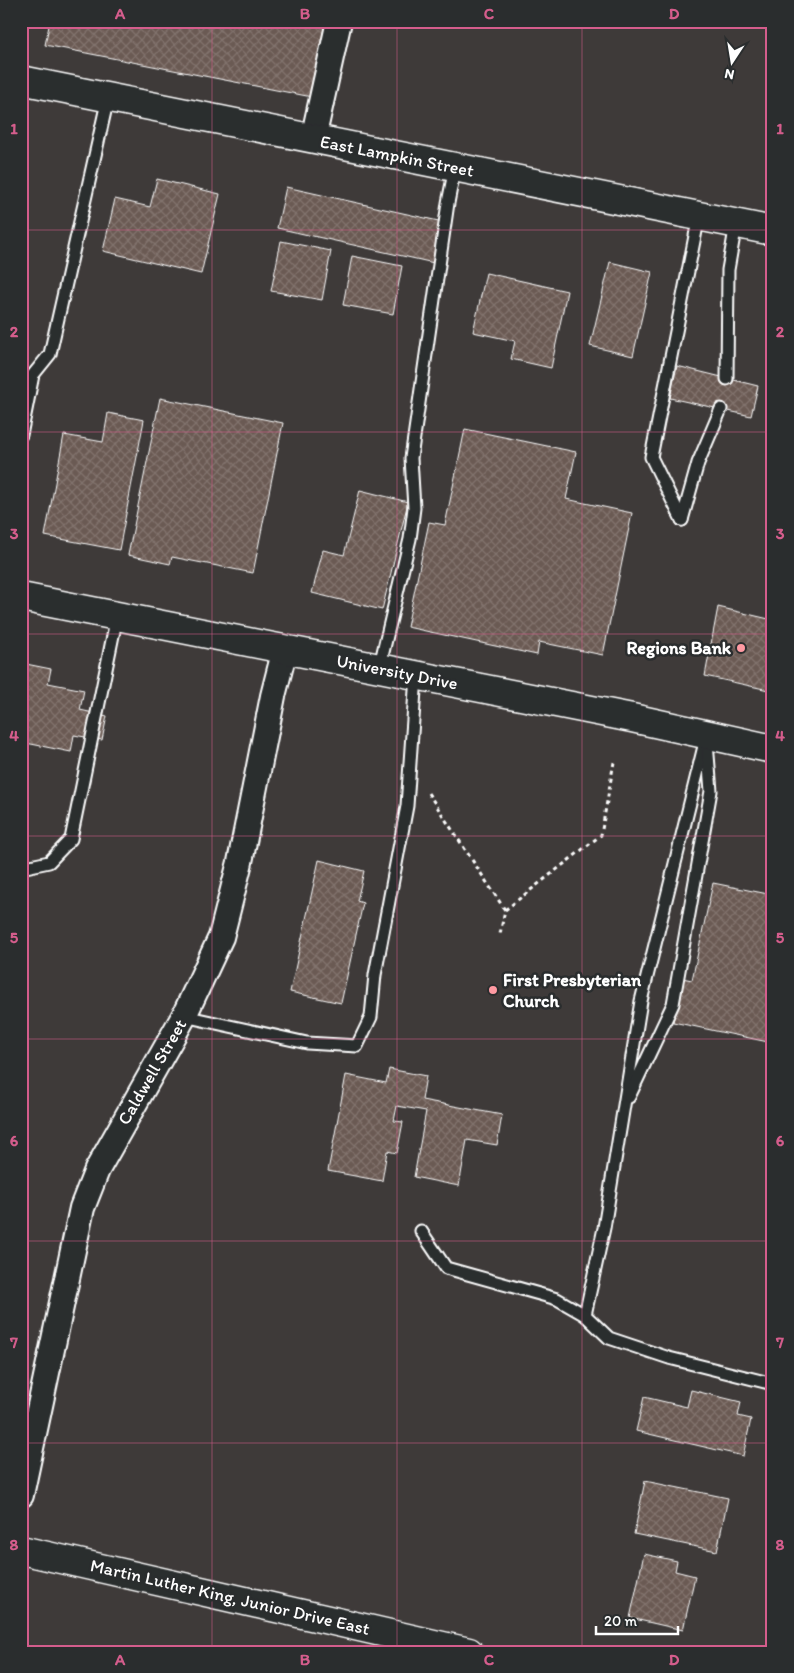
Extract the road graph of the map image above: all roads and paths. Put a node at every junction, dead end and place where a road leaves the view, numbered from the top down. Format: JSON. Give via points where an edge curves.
{"nodes":[{"id":1,"x":339,"y":21,"type":"edge"},
{"id":2,"x":21,"y":80,"type":"edge"},
{"id":3,"x":108,"y":98,"type":"junction"},
{"id":4,"x":313,"y":139,"type":"junction"},
{"id":5,"x":455,"y":167,"type":"junction"},
{"id":6,"x":699,"y":216,"type":"junction"},
{"id":7,"x":736,"y":224,"type":"junction"},
{"id":8,"x":773,"y":231,"type":"edge"},
{"id":9,"x":728,"y":379,"type":"dead end"},
{"id":10,"x":721,"y":409,"type":"dead end"},
{"id":11,"x":21,"y":435,"type":"edge"},
{"id":12,"x":21,"y":597,"type":"edge"},
{"id":13,"x":116,"y":616,"type":"junction"},
{"id":14,"x":285,"y":649,"type":"junction"},
{"id":15,"x":379,"y":669,"type":"junction"},
{"id":16,"x":416,"y":676,"type":"junction"},
{"id":17,"x":706,"y":734,"type":"junction"},
{"id":18,"x":773,"y":749,"type":"edge"},
{"id":19,"x":614,"y":762,"type":"dead end"},
{"id":20,"x":427,"y":792,"type":"dead end"},
{"id":21,"x":21,"y":868,"type":"edge"},
{"id":22,"x":505,"y":910,"type":"junction"},
{"id":23,"x":500,"y":934,"type":"dead end"},
{"id":24,"x":184,"y":1016,"type":"junction"},
{"id":25,"x":623,"y":1110,"type":"junction"},
{"id":26,"x":421,"y":1231,"type":"dead end"},
{"id":27,"x":585,"y":1315,"type":"junction"},
{"id":28,"x":773,"y":1384,"type":"edge"},
{"id":29,"x":21,"y":1495,"type":"edge"},
{"id":30,"x":21,"y":1550,"type":"edge"},
{"id":31,"x":469,"y":1652,"type":"edge"}],
"edges":[{"from":1,"to":4,"type":"street"},
{"from":2,"to":3,"type":"street","name":"East Lampkin Street"},
{"from":3,"to":4,"type":"street","name":"East Lampkin Street"},
{"from":3,"to":11,"type":"lane","via":[[50,354],[33,375]]},
{"from":4,"to":5,"type":"street","name":"East Lampkin Street"},
{"from":5,"to":6,"type":"street","name":"East Lampkin Street"},
{"from":5,"to":15,"type":"lane","via":[[411,458],[414,508],[410,538]]},
{"from":6,"to":7,"type":"street","name":"East Lampkin Street"},
{"from":6,"to":10,"type":"lane","via":[[652,457],[682,520],[698,463]]},
{"from":7,"to":8,"type":"street","name":"East Lampkin Street"},
{"from":7,"to":9,"type":"lane","via":[[728,270]]},
{"from":12,"to":13,"type":"street","name":"University Drive"},
{"from":13,"to":14,"type":"street","name":"University Drive"},
{"from":13,"to":21,"type":"lane","via":[[71,839],[49,862]]},
{"from":14,"to":15,"type":"street","name":"University Drive"},
{"from":14,"to":24,"type":"street","name":"Caldwell Street","via":[[221,937]]},
{"from":15,"to":16,"type":"street","name":"University Drive"},
{"from":16,"to":17,"type":"street","name":"University Drive"},
{"from":16,"to":24,"type":"lane","via":[[407,806],[375,976],[371,1017],[357,1046],[306,1043]]},
{"from":17,"to":18,"type":"street","name":"University Drive"},
{"from":17,"to":25,"type":"lane","via":[[641,1001]]},
{"from":17,"to":25,"type":"lane","via":[[711,791],[673,1004]]},
{"from":19,"to":22,"type":"path","via":[[601,835]]},
{"from":20,"to":22,"type":"path"},
{"from":22,"to":23,"type":"path"},
{"from":24,"to":29,"type":"street","name":"Caldwell Street","via":[[97,1170],[82,1208]]},
{"from":25,"to":27,"type":"lane","via":[[604,1228]]},
{"from":26,"to":27,"type":"lane","via":[[446,1268],[557,1299]]},
{"from":27,"to":28,"type":"lane","via":[[609,1338],[669,1358]]},
{"from":30,"to":31,"type":"street","name":"Martin Luther King, Junior Drive East"}]}
